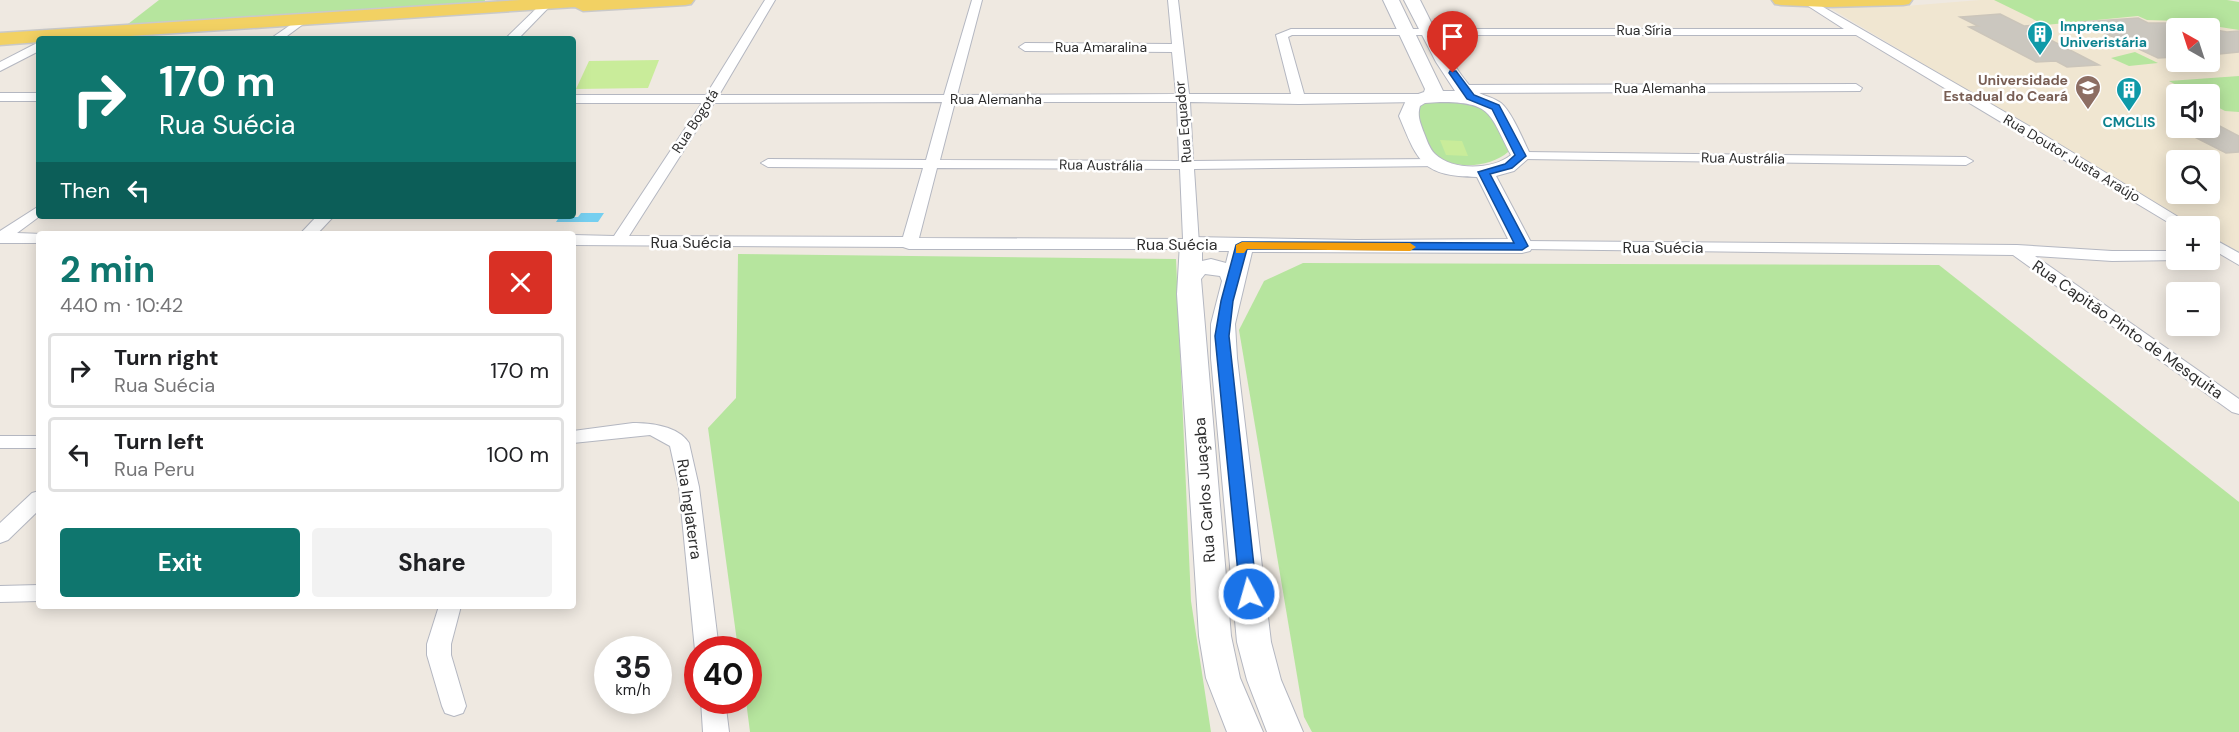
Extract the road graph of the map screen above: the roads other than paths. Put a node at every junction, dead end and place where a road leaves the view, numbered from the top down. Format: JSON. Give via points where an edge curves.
{"nodes":[{"id":1,"x":685,"y":0,"type":"edge"},
{"id":2,"x":770,"y":0,"type":"edge"},
{"id":3,"x":977,"y":0,"type":"edge"},
{"id":4,"x":1173,"y":0,"type":"edge"},
{"id":5,"x":1391,"y":0,"type":"edge"},
{"id":6,"x":1412,"y":0,"type":"edge"},
{"id":7,"x":1781,"y":0,"type":"edge"},
{"id":8,"x":1903,"y":0,"type":"edge"},
{"id":9,"x":1805,"y":1,"type":"edge"},
{"id":10,"x":606,"y":2,"type":"edge"},
{"id":11,"x":545,"y":6,"type":"junction"},
{"id":12,"x":298,"y":23,"type":"junction"},
{"id":13,"x":1407,"y":31,"type":"junction"},
{"id":14,"x":1429,"y":32,"type":"junction"},
{"id":15,"x":1859,"y":32,"type":"junction"},
{"id":16,"x":56,"y":36,"type":"edge"},
{"id":17,"x":138,"y":36,"type":"edge"},
{"id":18,"x":280,"y":36,"type":"edge"},
{"id":19,"x":514,"y":36,"type":"edge"},
{"id":20,"x":36,"y":37,"type":"edge"},
{"id":21,"x":0,"y":39,"type":"edge"},
{"id":22,"x":0,"y":45,"type":"edge"},
{"id":23,"x":36,"y":45,"type":"edge"},
{"id":24,"x":36,"y":47,"type":"edge"},
{"id":25,"x":1025,"y":47,"type":"dead end"},
{"id":26,"x":1176,"y":48,"type":"junction"},
{"id":27,"x":0,"y":67,"type":"edge"},
{"id":28,"x":1856,"y":88,"type":"dead end"},
{"id":29,"x":1467,"y":93,"type":"junction"},
{"id":30,"x":0,"y":97,"type":"edge"},
{"id":31,"x":36,"y":97,"type":"edge"},
{"id":32,"x":711,"y":98,"type":"junction"},
{"id":33,"x":1425,"y":98,"type":"junction"},
{"id":34,"x":576,"y":99,"type":"edge"},
{"id":35,"x":950,"y":99,"type":"junction"},
{"id":36,"x":1183,"y":99,"type":"junction"},
{"id":37,"x":1299,"y":100,"type":"junction"},
{"id":38,"x":1521,"y":156,"type":"junction"},
{"id":39,"x":1966,"y":161,"type":"dead end"},
{"id":40,"x":768,"y":163,"type":"dead end"},
{"id":41,"x":930,"y":163,"type":"junction"},
{"id":42,"x":1434,"y":163,"type":"junction"},
{"id":43,"x":1187,"y":165,"type":"junction"},
{"id":44,"x":1484,"y":172,"type":"junction"},
{"id":45,"x":36,"y":212,"type":"edge"},
{"id":46,"x":2168,"y":216,"type":"edge"},
{"id":47,"x":323,"y":219,"type":"edge"},
{"id":48,"x":311,"y":231,"type":"edge"},
{"id":49,"x":0,"y":237,"type":"edge"},
{"id":50,"x":36,"y":238,"type":"edge"},
{"id":51,"x":576,"y":240,"type":"edge"},
{"id":52,"x":618,"y":241,"type":"junction"},
{"id":53,"x":909,"y":244,"type":"junction"},
{"id":54,"x":1191,"y":244,"type":"junction"},
{"id":55,"x":1242,"y":245,"type":"junction"},
{"id":56,"x":1522,"y":246,"type":"junction"},
{"id":57,"x":2220,"y":248,"type":"edge"},
{"id":58,"x":2016,"y":250,"type":"junction"},
{"id":59,"x":2166,"y":256,"type":"edge"},
{"id":60,"x":2220,"y":257,"type":"edge"},
{"id":61,"x":2236,"y":258,"type":"edge"},
{"id":62,"x":1189,"y":280,"type":"junction"},
{"id":63,"x":1233,"y":280,"type":"junction"},
{"id":64,"x":2239,"y":408,"type":"edge"},
{"id":65,"x":576,"y":437,"type":"edge"},
{"id":66,"x":0,"y":442,"type":"edge"},
{"id":67,"x":36,"y":442,"type":"edge"},
{"id":68,"x":36,"y":501,"type":"edge"},
{"id":69,"x":0,"y":535,"type":"edge"},
{"id":70,"x":36,"y":593,"type":"edge"},
{"id":71,"x":0,"y":594,"type":"edge"},
{"id":72,"x":449,"y":609,"type":"edge"},
{"id":73,"x":705,"y":636,"type":"edge"},
{"id":74,"x":454,"y":706,"type":"dead end"},
{"id":75,"x":714,"y":714,"type":"edge"},
{"id":76,"x":716,"y":732,"type":"edge"},
{"id":77,"x":1245,"y":732,"type":"edge"},
{"id":78,"x":1285,"y":732,"type":"edge"}],
"edges":[{"from":1,"to":10,"type":"main road"},
{"from":2,"to":32,"type":"street","name":"Rua Bogotá"},
{"from":3,"to":35,"type":"street"},
{"from":4,"to":26,"type":"street","name":"Rua Equador"},
{"from":5,"to":13,"type":"street"},
{"from":6,"to":14,"type":"street"},
{"from":7,"to":9,"type":"main road"},
{"from":8,"to":9,"type":"main road"},
{"from":9,"to":15,"type":"street","name":"Rua Doutor Justa Araújo"},
{"from":10,"to":11,"type":"main road"},
{"from":11,"to":12,"type":"main road"},
{"from":11,"to":19,"type":"street"},
{"from":12,"to":16,"type":"main road"},
{"from":12,"to":17,"type":"main road"},
{"from":12,"to":18,"type":"street"},
{"from":13,"to":14,"type":"street","name":"Rua Síria"},
{"from":13,"to":33,"type":"street","via":[[1434,89]]},
{"from":13,"to":37,"type":"street","via":[[1282,35]]},
{"from":14,"to":15,"type":"street","name":"Rua Síria"},
{"from":14,"to":29,"type":"street"},
{"from":15,"to":46,"type":"street","name":"Rua Doutor Justa Araújo"},
{"from":20,"to":21,"type":"main road"},
{"from":22,"to":23,"type":"main road"},
{"from":24,"to":27,"type":"street"},
{"from":25,"to":26,"type":"street","name":"Rua Amaralina"},
{"from":26,"to":36,"type":"street","name":"Rua Equador"},
{"from":28,"to":29,"type":"street","name":"Rua Alemanha"},
{"from":29,"to":33,"type":"street"},
{"from":29,"to":38,"type":"street","via":[[1496,107]]},
{"from":30,"to":31,"type":"street"},
{"from":32,"to":34,"type":"street","name":"Rua Alemanha"},
{"from":32,"to":35,"type":"street","name":"Rua Alemanha"},
{"from":32,"to":52,"type":"street","name":"Rua Bogotá"},
{"from":33,"to":37,"type":"street","name":"Rua Alemanha"},
{"from":33,"to":42,"type":"street","via":[[1412,103],[1408,116],[1423,151]]},
{"from":35,"to":36,"type":"street","name":"Rua Alemanha"},
{"from":35,"to":41,"type":"street"},
{"from":36,"to":37,"type":"street","name":"Rua Alemanha"},
{"from":36,"to":43,"type":"street","name":"Rua Equador"},
{"from":38,"to":39,"type":"street","name":"Rua Austrália"},
{"from":38,"to":44,"type":"street","via":[[1508,166]]},
{"from":40,"to":41,"type":"street","name":"Rua Austrália"},
{"from":41,"to":43,"type":"street","name":"Rua Austrália"},
{"from":41,"to":53,"type":"street"},
{"from":42,"to":43,"type":"street","name":"Rua Austrália"},
{"from":42,"to":44,"type":"street"},
{"from":43,"to":54,"type":"street","name":"Rua Equador"},
{"from":44,"to":56,"type":"street"},
{"from":45,"to":49,"type":"street"},
{"from":47,"to":48,"type":"street"},
{"from":49,"to":50,"type":"street"},
{"from":51,"to":52,"type":"street","name":"Rua Suécia"},
{"from":52,"to":53,"type":"street","name":"Rua Suécia"},
{"from":53,"to":54,"type":"street","name":"Rua Suécia"},
{"from":54,"to":55,"type":"street","name":"Rua Suécia"},
{"from":54,"to":62,"type":"street","name":"Rua Carlos Juaçaba"},
{"from":55,"to":56,"type":"street","name":"Rua Suécia"},
{"from":55,"to":63,"type":"street","name":"Rua Carlos Juaçaba"},
{"from":56,"to":58,"type":"street","name":"Rua Suécia"},
{"from":57,"to":61,"type":"street"},
{"from":58,"to":59,"type":"street","name":"Rua Suécia"},
{"from":58,"to":64,"type":"street","name":"Rua Capitão Pinto de Mesquita"},
{"from":60,"to":61,"type":"street"},
{"from":62,"to":63,"type":"street","via":[[1197,269],[1211,266],[1230,272]]},
{"from":62,"to":77,"type":"street","name":"Rua Carlos Juaçaba","via":[[1215,636],[1223,678]]},
{"from":63,"to":78,"type":"street","name":"Rua Carlos Juaçaba","via":[[1222,336],[1254,642]]},
{"from":65,"to":73,"type":"street","name":"Rua Inglaterra","via":[[653,429],[679,443],[689,487]]},
{"from":66,"to":67,"type":"street"},
{"from":68,"to":69,"type":"street"},
{"from":70,"to":71,"type":"street"},
{"from":72,"to":74,"type":"street","via":[[439,655]]},
{"from":75,"to":76,"type":"street"}]}
